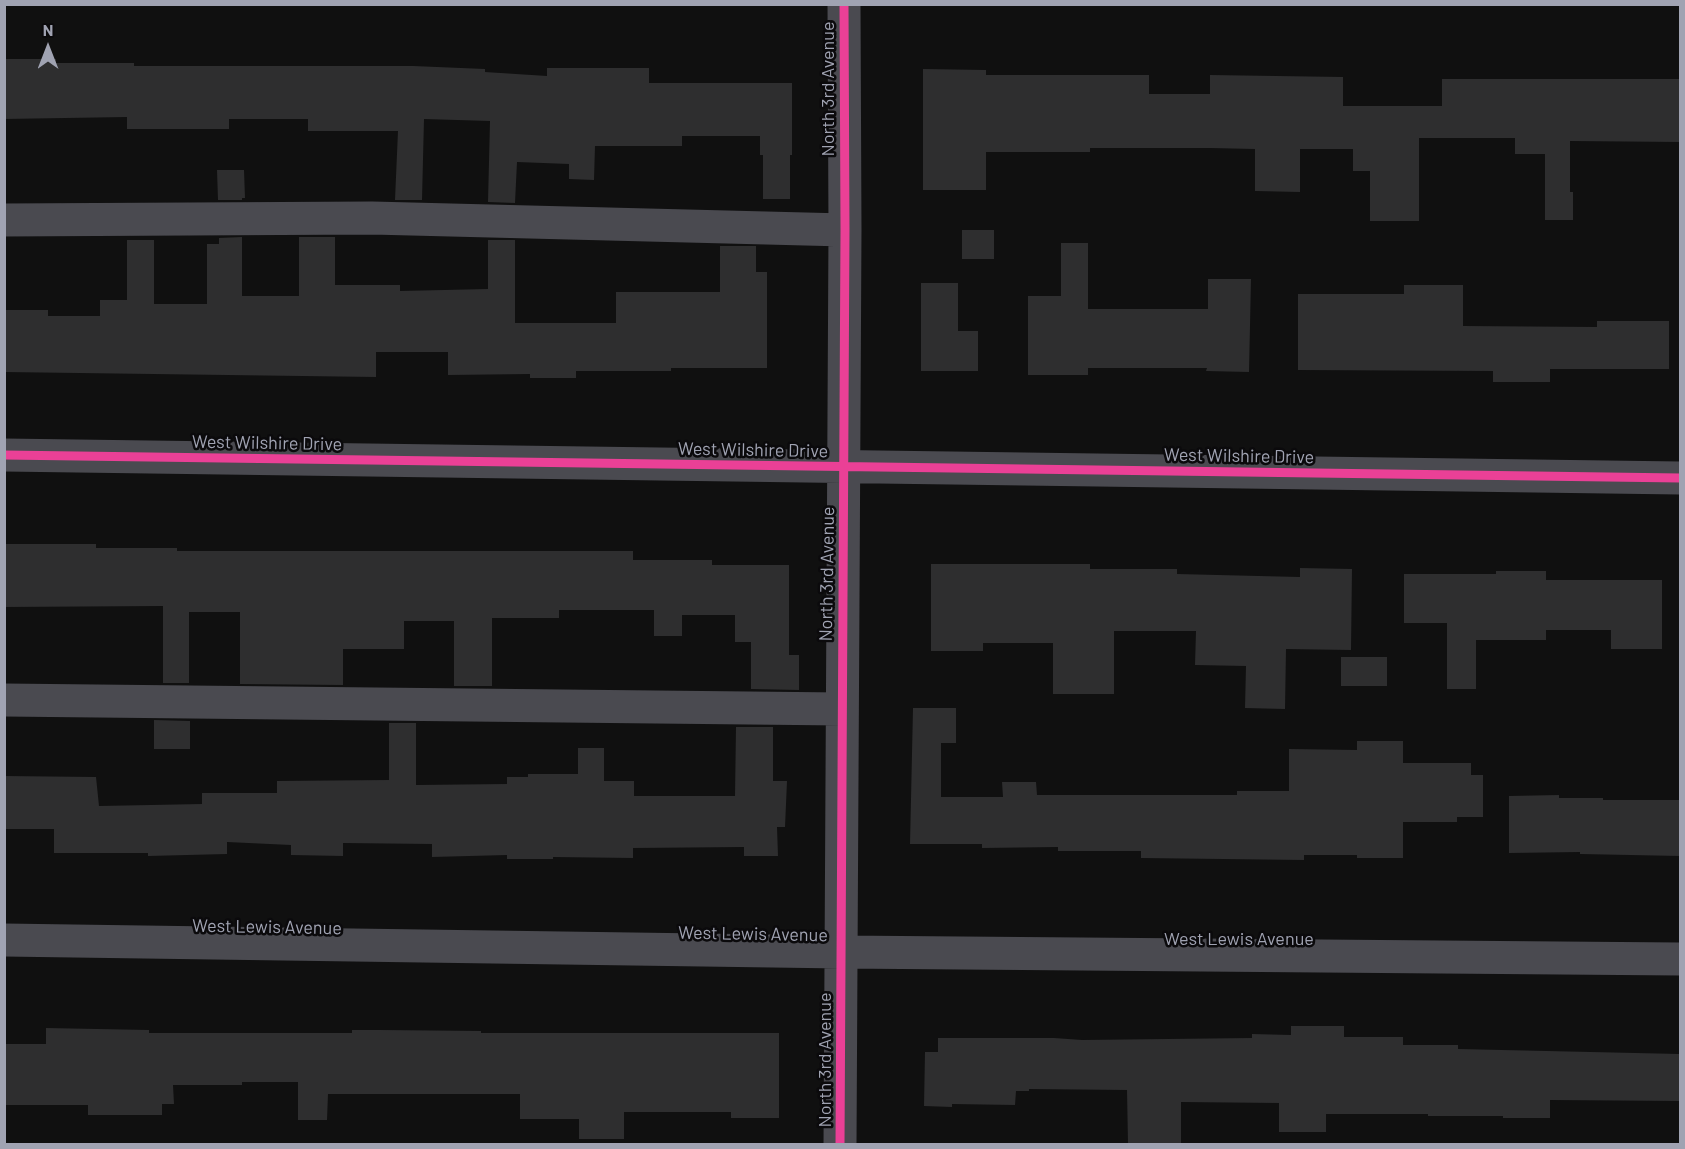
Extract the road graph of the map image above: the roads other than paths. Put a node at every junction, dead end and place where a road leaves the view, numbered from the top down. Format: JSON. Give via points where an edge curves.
{"nodes":[{"id":1,"x":844,"y":4,"type":"edge"},
{"id":2,"x":4,"y":220,"type":"edge"},
{"id":3,"x":846,"y":230,"type":"junction"},
{"id":4,"x":4,"y":455,"type":"edge"},
{"id":5,"x":844,"y":468,"type":"junction"},
{"id":6,"x":1680,"y":478,"type":"edge"},
{"id":7,"x":4,"y":700,"type":"edge"},
{"id":8,"x":842,"y":709,"type":"junction"},
{"id":9,"x":4,"y":940,"type":"edge"},
{"id":10,"x":842,"y":952,"type":"junction"},
{"id":11,"x":1680,"y":959,"type":"edge"},
{"id":12,"x":840,"y":1144,"type":"edge"}],
"edges":[{"from":1,"to":3,"type":"street","name":"North 3rd Avenue"},
{"from":2,"to":3,"type":"street","via":[[372,218]]},
{"from":3,"to":5,"type":"street","name":"North 3rd Avenue"},
{"from":4,"to":5,"type":"street","name":"West Wilshire Drive"},
{"from":5,"to":6,"type":"street","name":"West Wilshire Drive"},
{"from":5,"to":8,"type":"street","name":"North 3rd Avenue"},
{"from":7,"to":8,"type":"street"},
{"from":8,"to":10,"type":"street","name":"North 3rd Avenue"},
{"from":9,"to":10,"type":"street","name":"West Lewis Avenue"},
{"from":10,"to":11,"type":"street","name":"West Lewis Avenue"},
{"from":10,"to":12,"type":"street","name":"North 3rd Avenue"}]}
